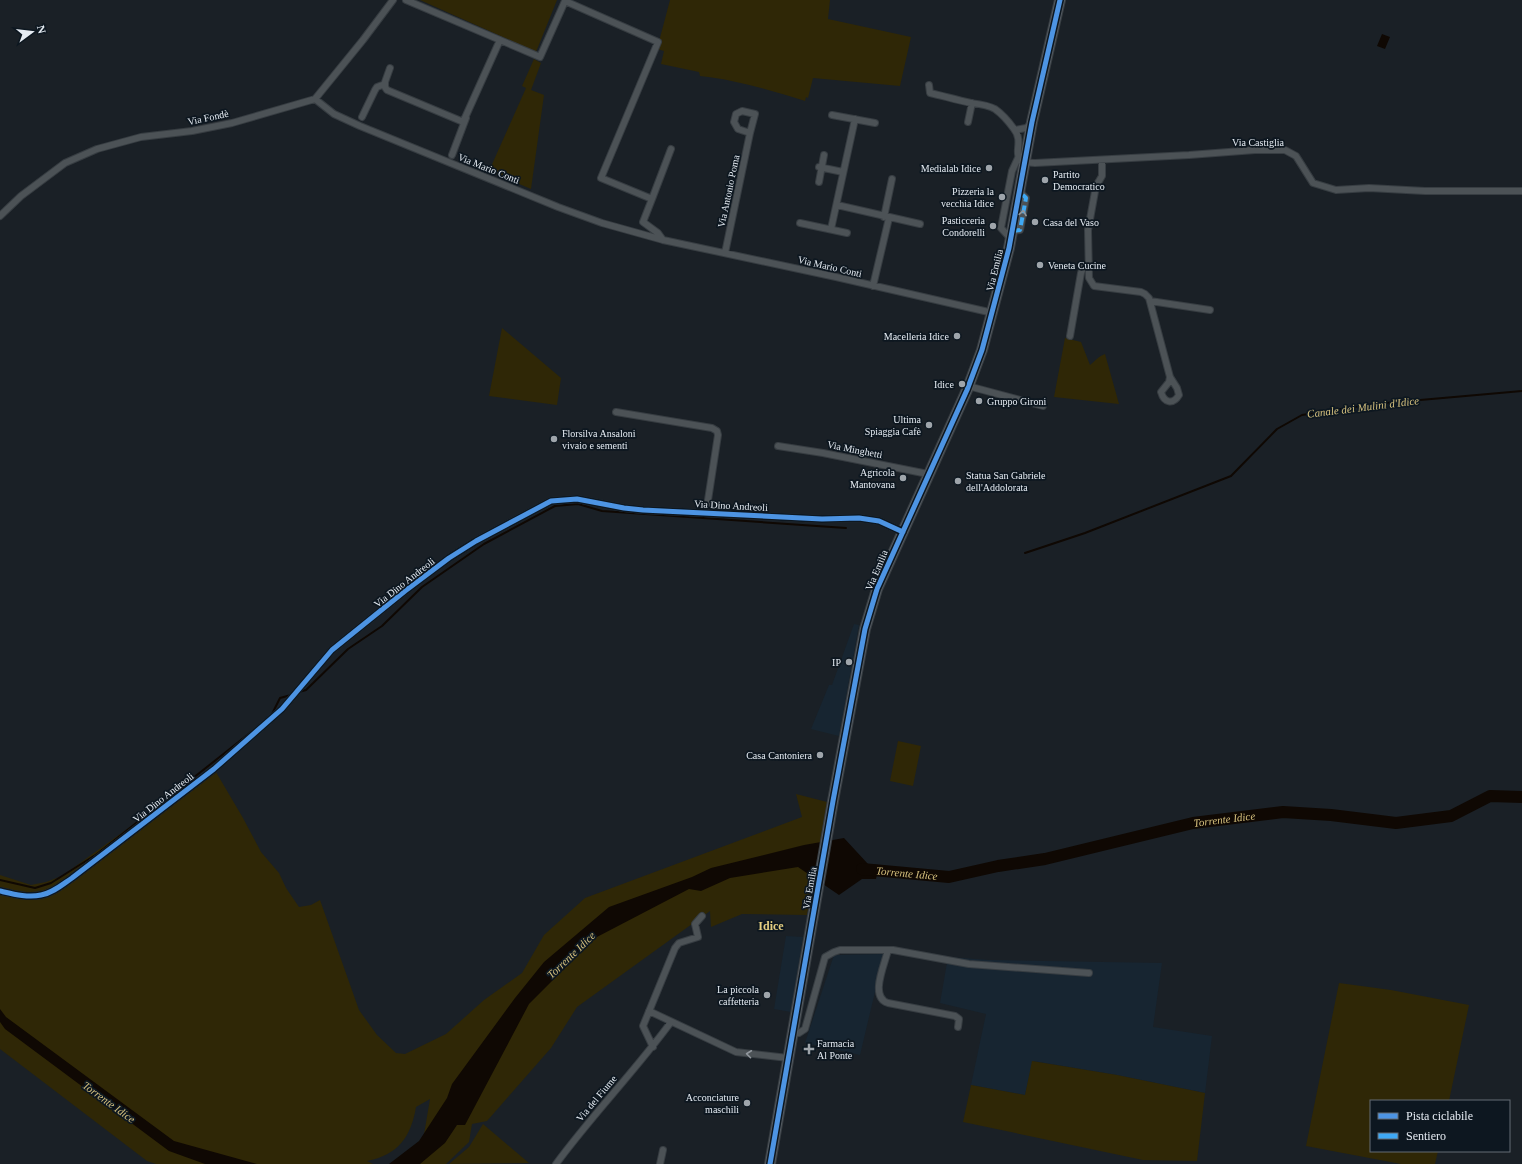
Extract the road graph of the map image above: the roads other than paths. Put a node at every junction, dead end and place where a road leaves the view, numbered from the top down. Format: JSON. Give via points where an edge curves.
{"nodes":[{"id":1,"x":393,"y":0,"type":"edge"},
{"id":2,"x":406,"y":0,"type":"edge"},
{"id":3,"x":1060,"y":0,"type":"edge"},
{"id":4,"x":500,"y":40,"type":"junction"},
{"id":5,"x":390,"y":68,"type":"dead end"},
{"id":6,"x":385,"y":84,"type":"junction"},
{"id":7,"x":929,"y":85,"type":"dead end"},
{"id":8,"x":315,"y":99,"type":"junction"},
{"id":9,"x":972,"y":103,"type":"junction"},
{"id":10,"x":832,"y":115,"type":"dead end"},
{"id":11,"x":362,"y":117,"type":"dead end"},
{"id":12,"x":466,"y":118,"type":"junction"},
{"id":13,"x":854,"y":119,"type":"junction"},
{"id":14,"x":968,"y":122,"type":"dead end"},
{"id":15,"x":1032,"y":122,"type":"junction"},
{"id":16,"x":875,"y":123,"type":"dead end"},
{"id":17,"x":1015,"y":130,"type":"junction"},
{"id":18,"x":750,"y":133,"type":"dead end"},
{"id":19,"x":671,"y":149,"type":"dead end"},
{"id":20,"x":452,"y":155,"type":"dead end"},
{"id":21,"x":824,"y":155,"type":"dead end"},
{"id":22,"x":1021,"y":160,"type":"junction"},
{"id":23,"x":1102,"y":160,"type":"junction"},
{"id":24,"x":820,"y":167,"type":"junction"},
{"id":25,"x":843,"y":172,"type":"junction"},
{"id":26,"x":892,"y":179,"type":"dead end"},
{"id":27,"x":819,"y":182,"type":"dead end"},
{"id":28,"x":1522,"y":192,"type":"edge"},
{"id":29,"x":652,"y":199,"type":"junction"},
{"id":30,"x":837,"y":205,"type":"junction"},
{"id":31,"x":0,"y":216,"type":"edge"},
{"id":32,"x":886,"y":218,"type":"junction"},
{"id":33,"x":800,"y":223,"type":"dead end"},
{"id":34,"x":920,"y":224,"type":"dead end"},
{"id":35,"x":831,"y":229,"type":"junction"},
{"id":36,"x":847,"y":233,"type":"dead end"},
{"id":37,"x":1012,"y":235,"type":"junction"},
{"id":38,"x":663,"y":240,"type":"junction"},
{"id":39,"x":725,"y":253,"type":"junction"},
{"id":40,"x":1089,"y":264,"type":"junction"},
{"id":41,"x":873,"y":286,"type":"junction"},
{"id":42,"x":1150,"y":301,"type":"junction"},
{"id":43,"x":1210,"y":310,"type":"dead end"},
{"id":44,"x":993,"y":313,"type":"junction"},
{"id":45,"x":1070,"y":336,"type":"dead end"},
{"id":46,"x":1170,"y":377,"type":"dead end"},
{"id":47,"x":968,"y":386,"type":"junction"},
{"id":48,"x":1043,"y":406,"type":"dead end"},
{"id":49,"x":616,"y":412,"type":"dead end"},
{"id":50,"x":778,"y":446,"type":"dead end"},
{"id":51,"x":928,"y":474,"type":"junction"},
{"id":52,"x":706,"y":512,"type":"junction"},
{"id":53,"x":903,"y":532,"type":"junction"},
{"id":54,"x":0,"y":891,"type":"edge"},
{"id":55,"x":702,"y":916,"type":"dead end"},
{"id":56,"x":888,"y":950,"type":"junction"},
{"id":57,"x":1089,"y":974,"type":"dead end"},
{"id":58,"x":649,"y":1011,"type":"junction"},
{"id":59,"x":810,"y":1014,"type":"junction"},
{"id":60,"x":795,"y":1020,"type":"junction"},
{"id":61,"x":672,"y":1022,"type":"junction"},
{"id":62,"x":958,"y":1027,"type":"dead end"},
{"id":63,"x":792,"y":1034,"type":"junction"},
{"id":64,"x":653,"y":1047,"type":"junction"},
{"id":65,"x":788,"y":1058,"type":"junction"},
{"id":66,"x":663,"y":1150,"type":"dead end"},
{"id":67,"x":556,"y":1164,"type":"edge"},
{"id":68,"x":660,"y":1164,"type":"edge"},
{"id":69,"x":770,"y":1164,"type":"edge"}],
"edges":[{"from":1,"to":8,"type":"street"},
{"from":2,"to":4,"type":"street"},
{"from":3,"to":15,"type":"main road","name":"Via Emilia"},
{"from":4,"to":12,"type":"street"},
{"from":4,"to":29,"type":"street","via":[[540,57],[565,1],[658,42],[601,178]]},
{"from":5,"to":6,"type":"street"},
{"from":6,"to":11,"type":"street","via":[[377,87]]},
{"from":6,"to":12,"type":"street","via":[[387,90],[453,118],[461,121]]},
{"from":7,"to":9,"type":"street","via":[[930,93]]},
{"from":8,"to":31,"type":"street","name":"Via Fondè","via":[[232,123],[141,137],[97,149],[65,163],[21,196]]},
{"from":8,"to":38,"type":"street","name":"Via Mario Conti","via":[[334,114],[558,207],[602,223]]},
{"from":9,"to":14,"type":"street"},
{"from":9,"to":17,"type":"street","via":[[995,109]]},
{"from":10,"to":13,"type":"street"},
{"from":12,"to":20,"type":"street"},
{"from":13,"to":16,"type":"street"},
{"from":13,"to":25,"type":"street"},
{"from":15,"to":17,"type":"street","via":[[1026,128]]},
{"from":15,"to":22,"type":"main road","name":"Via Emilia"},
{"from":17,"to":22,"type":"street","name":"Via Emilia","via":[[1019,137],[1017,153]]},
{"from":18,"to":39,"type":"street","name":"Via Antonio Poma"},
{"from":19,"to":29,"type":"street"},
{"from":21,"to":24,"type":"street"},
{"from":22,"to":23,"type":"street","name":"Via Castiglia","via":[[1035,163]]},
{"from":22,"to":37,"type":"main road","name":"Via Emilia","via":[[1020,192]]},
{"from":22,"to":37,"type":"street","name":"Via Emilia","via":[[1012,171],[1001,228]]},
{"from":23,"to":28,"type":"street","name":"Via Castiglia","via":[[1285,150],[1296,156],[1313,183],[1336,190],[1370,188]]},
{"from":23,"to":40,"type":"street","via":[[1102,176],[1096,186],[1088,230]]},
{"from":24,"to":25,"type":"street"},
{"from":24,"to":27,"type":"street"},
{"from":25,"to":30,"type":"street"},
{"from":26,"to":32,"type":"street"},
{"from":29,"to":38,"type":"street","via":[[643,222]]},
{"from":30,"to":32,"type":"street"},
{"from":30,"to":35,"type":"street"},
{"from":32,"to":34,"type":"street"},
{"from":32,"to":41,"type":"street"},
{"from":33,"to":35,"type":"street"},
{"from":35,"to":36,"type":"street"},
{"from":37,"to":44,"type":"main road","name":"Via Emilia"},
{"from":38,"to":39,"type":"street","name":"Via Mario Conti"},
{"from":39,"to":41,"type":"street","name":"Via Mario Conti"},
{"from":40,"to":42,"type":"street","via":[[1089,278],[1094,286],[1141,292]]},
{"from":40,"to":45,"type":"street","via":[[1081,273]]},
{"from":41,"to":44,"type":"street","name":"Via Mario Conti"},
{"from":42,"to":43,"type":"street"},
{"from":42,"to":46,"type":"street"},
{"from":44,"to":47,"type":"main road","name":"Via Emilia"},
{"from":47,"to":48,"type":"street"},
{"from":47,"to":51,"type":"main road","name":"Via Emilia"},
{"from":49,"to":52,"type":"street","via":[[712,428],[717,431]]},
{"from":50,"to":51,"type":"street","name":"Via Minghetti"},
{"from":51,"to":53,"type":"main road","name":"Via Emilia"},
{"from":52,"to":53,"type":"street","name":"Via Dino Andreoli","via":[[822,519],[859,518],[879,521]]},
{"from":52,"to":54,"type":"street","name":"Via Dino Andreoli","via":[[624,508],[577,499],[551,501],[476,541],[405,591],[332,650],[282,709],[214,769],[72,878],[41,895],[17,895]]},
{"from":53,"to":60,"type":"main road","name":"Via Emilia","via":[[877,589],[865,629]]},
{"from":55,"to":58,"type":"street","via":[[695,924],[698,937],[679,943],[675,948]]},
{"from":56,"to":57,"type":"street","via":[[969,964]]},
{"from":56,"to":59,"type":"street","via":[[840,950],[826,956]]},
{"from":56,"to":62,"type":"street","via":[[878,988],[880,998],[888,1003],[955,1016],[959,1020]]},
{"from":58,"to":61,"type":"street"},
{"from":58,"to":64,"type":"street","via":[[643,1026]]},
{"from":59,"to":60,"type":"street","via":[[804,1020]]},
{"from":59,"to":63,"type":"street","via":[[803,1032]]},
{"from":60,"to":63,"type":"main road","name":"Via Emilia"},
{"from":61,"to":64,"type":"street","name":"Via del Fiume"},
{"from":65,"to":61,"type":"street","one_way":true,"via":[[736,1052]]},
{"from":63,"to":65,"type":"main road","name":"Via Emilia"},
{"from":64,"to":67,"type":"street","name":"Via del Fiume"},
{"from":65,"to":69,"type":"main road","name":"Via Emilia"},
{"from":66,"to":68,"type":"street"}]}
